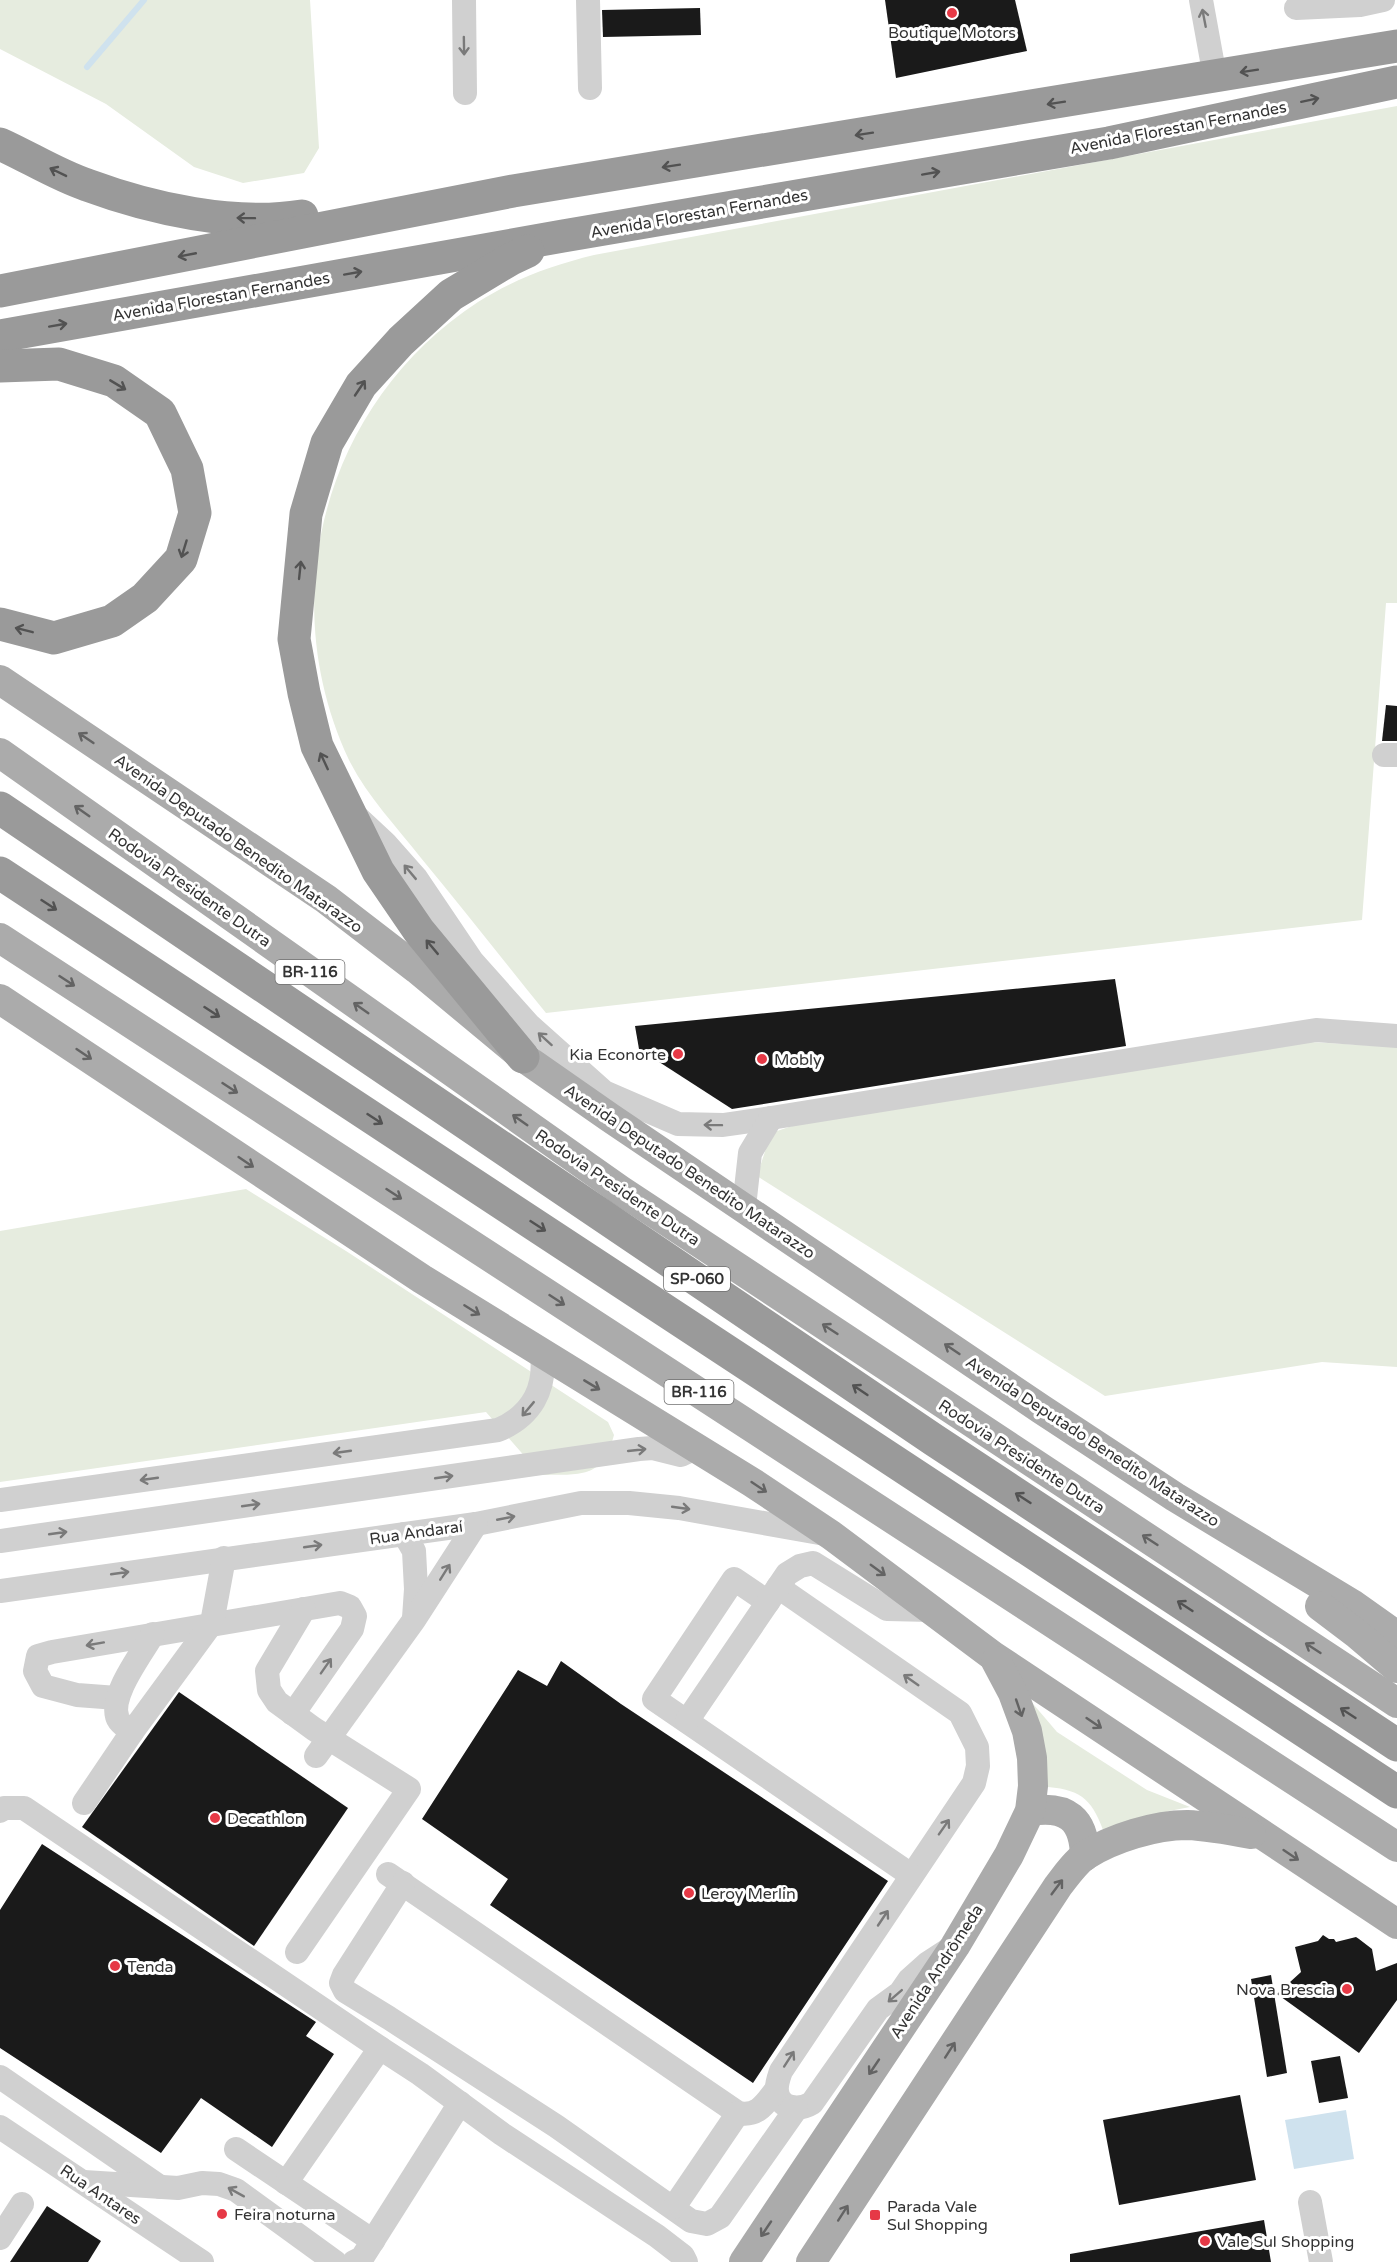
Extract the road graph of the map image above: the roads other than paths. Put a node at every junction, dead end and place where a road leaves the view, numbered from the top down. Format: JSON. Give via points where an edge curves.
{"nodes":[{"id":1,"x":464,"y":0,"type":"edge"},
{"id":2,"x":588,"y":0,"type":"edge"},
{"id":3,"x":1201,"y":0,"type":"edge"},
{"id":4,"x":1383,"y":0,"type":"edge"},
{"id":5,"x":1296,"y":8,"type":"dead end"},
{"id":6,"x":1397,"y":46,"type":"edge"},
{"id":7,"x":1215,"y":77,"type":"junction"},
{"id":8,"x":1397,"y":82,"type":"edge"},
{"id":9,"x":590,"y":88,"type":"dead end"},
{"id":10,"x":465,"y":93,"type":"dead end"},
{"id":11,"x":0,"y":144,"type":"edge"},
{"id":12,"x":513,"y":191,"type":"junction"},
{"id":13,"x":563,"y":236,"type":"junction"},
{"id":14,"x":0,"y":291,"type":"edge"},
{"id":15,"x":0,"y":336,"type":"edge"},
{"id":16,"x":0,"y":366,"type":"edge"},
{"id":17,"x":0,"y":624,"type":"edge"},
{"id":18,"x":0,"y":680,"type":"edge"},
{"id":19,"x":0,"y":753,"type":"edge"},
{"id":20,"x":345,"y":806,"type":"junction"},
{"id":21,"x":0,"y":808,"type":"edge"},
{"id":22,"x":0,"y":873,"type":"edge"},
{"id":23,"x":0,"y":938,"type":"edge"},
{"id":24,"x":0,"y":999,"type":"edge"},
{"id":25,"x":1397,"y":1036,"type":"edge"},
{"id":26,"x":523,"y":1057,"type":"junction"},
{"id":27,"x":771,"y":1118,"type":"junction"},
{"id":28,"x":744,"y":1208,"type":"junction"},
{"id":29,"x":542,"y":1355,"type":"junction"},
{"id":30,"x":696,"y":1448,"type":"junction"},
{"id":31,"x":1175,"y":1497,"type":"junction"},
{"id":32,"x":0,"y":1500,"type":"edge"},
{"id":33,"x":476,"y":1524,"type":"junction"},
{"id":34,"x":404,"y":1534,"type":"junction"},
{"id":35,"x":831,"y":1536,"type":"junction"},
{"id":36,"x":0,"y":1541,"type":"edge"},
{"id":37,"x":224,"y":1558,"type":"junction"},
{"id":38,"x":0,"y":1591,"type":"edge"},
{"id":39,"x":773,"y":1595,"type":"junction"},
{"id":40,"x":304,"y":1609,"type":"junction"},
{"id":41,"x":932,"y":1610,"type":"junction"},
{"id":42,"x":414,"y":1620,"type":"junction"},
{"id":43,"x":212,"y":1623,"type":"junction"},
{"id":44,"x":153,"y":1634,"type":"junction"},
{"id":45,"x":1397,"y":1636,"type":"edge"},
{"id":46,"x":993,"y":1656,"type":"junction"},
{"id":47,"x":1397,"y":1668,"type":"edge"},
{"id":48,"x":117,"y":1698,"type":"junction"},
{"id":49,"x":1397,"y":1703,"type":"edge"},
{"id":50,"x":293,"y":1714,"type":"junction"},
{"id":51,"x":687,"y":1722,"type":"junction"},
{"id":52,"x":132,"y":1732,"type":"junction"},
{"id":53,"x":1397,"y":1745,"type":"edge"},
{"id":54,"x":322,"y":1747,"type":"junction"},
{"id":55,"x":1397,"y":1792,"type":"edge"},
{"id":56,"x":84,"y":1803,"type":"dead end"},
{"id":57,"x":1030,"y":1811,"type":"junction"},
{"id":58,"x":0,"y":1812,"type":"edge"},
{"id":59,"x":1266,"y":1838,"type":"junction"},
{"id":60,"x":1397,"y":1847,"type":"edge"},
{"id":61,"x":1084,"y":1856,"type":"junction"},
{"id":62,"x":911,"y":1875,"type":"junction"},
{"id":63,"x":1397,"y":1924,"type":"edge"},
{"id":64,"x":955,"y":1946,"type":"junction"},
{"id":65,"x":297,"y":1952,"type":"dead end"},
{"id":66,"x":380,"y":2048,"type":"junction"},
{"id":67,"x":0,"y":2077,"type":"edge"},
{"id":68,"x":776,"y":2090,"type":"junction"},
{"id":69,"x":460,"y":2103,"type":"junction"},
{"id":70,"x":796,"y":2109,"type":"junction"},
{"id":71,"x":738,"y":2113,"type":"junction"},
{"id":72,"x":0,"y":2127,"type":"edge"},
{"id":73,"x":236,"y":2149,"type":"dead end"},
{"id":74,"x":84,"y":2182,"type":"junction"},
{"id":75,"x":286,"y":2182,"type":"junction"},
{"id":76,"x":160,"y":2187,"type":"junction"},
{"id":77,"x":1310,"y":2202,"type":"dead end"},
{"id":78,"x":22,"y":2204,"type":"dead end"},
{"id":79,"x":674,"y":2207,"type":"junction"},
{"id":80,"x":0,"y":2238,"type":"edge"},
{"id":81,"x":364,"y":2256,"type":"edge"},
{"id":82,"x":202,"y":2262,"type":"edge"},
{"id":83,"x":335,"y":2262,"type":"edge"},
{"id":84,"x":686,"y":2262,"type":"edge"},
{"id":85,"x":744,"y":2262,"type":"edge"},
{"id":86,"x":811,"y":2262,"type":"edge"},
{"id":87,"x":1321,"y":2262,"type":"edge"}],
"edges":[{"from":1,"to":10,"type":"street","one_way":true},
{"from":2,"to":9,"type":"street"},
{"from":7,"to":3,"type":"street","one_way":true},
{"from":4,"to":5,"type":"street"},
{"from":6,"to":7,"type":"highway","one_way":true},
{"from":7,"to":12,"type":"highway","one_way":true},
{"from":13,"to":8,"type":"highway","name":"Avenida Florestan Fernandes","one_way":true,"via":[[1109,143]]},
{"from":12,"to":11,"type":"highway","one_way":true,"via":[[375,203],[288,218],[216,217],[146,203],[85,185]]},
{"from":12,"to":14,"type":"highway","one_way":true},
{"from":15,"to":13,"type":"highway","name":"Avenida Florestan Fernandes","one_way":true},
{"from":20,"to":13,"type":"highway","one_way":true,"via":[[317,747],[294,639],[306,514],[327,443],[361,385],[451,295],[511,258]]},
{"from":16,"to":17,"type":"highway","one_way":true,"via":[[58,364],[114,381],[159,413],[187,469],[195,513],[181,559],[146,598],[112,621],[54,638]]},
{"from":26,"to":18,"type":"main road","name":"Avenida Deputado Benedito Matarazzo","one_way":true,"via":[[326,898]]},
{"from":49,"to":19,"type":"main road","name":"Rodovia Presidente Dutra","number":"BR-116","one_way":true,"via":[[620,1190]]},
{"from":26,"to":20,"type":"highway","one_way":true,"via":[[419,931],[378,871]]},
{"from":27,"to":20,"type":"street","one_way":true,"via":[[723,1125],[678,1124],[604,1092],[529,1025],[472,961],[416,878]]},
{"from":53,"to":21,"type":"highway","name":"Rodovia Presidente Dutra","number":"SP-060","one_way":true,"via":[[934,1440]]},
{"from":22,"to":55,"type":"highway","number":"SP-060","one_way":true},
{"from":23,"to":60,"type":"main road","number":"BR-116","one_way":true},
{"from":24,"to":29,"type":"main road","one_way":true},
{"from":25,"to":27,"type":"street","via":[[1316,1030]]},
{"from":26,"to":28,"type":"main road","name":"Avenida Deputado Benedito Matarazzo"},
{"from":27,"to":28,"type":"street","via":[[750,1153]]},
{"from":31,"to":28,"type":"main road","name":"Avenida Deputado Benedito Matarazzo","one_way":true},
{"from":29,"to":30,"type":"main road","one_way":true},
{"from":29,"to":32,"type":"street","one_way":true,"via":[[543,1378],[535,1400],[520,1419],[498,1430]]},
{"from":30,"to":35,"type":"main road","one_way":true},
{"from":36,"to":30,"type":"street","one_way":true,"via":[[639,1449],[681,1455]]},
{"from":31,"to":45,"type":"main road","name":"Avenida Deputado Benedito Matarazzo","via":[[1352,1604]]},
{"from":31,"to":47,"type":"main road"},
{"from":33,"to":34,"type":"street","name":"Rua Andaraí"},
{"from":33,"to":35,"type":"street","name":"Rua Andaraí","one_way":true,"via":[[581,1503],[629,1503],[679,1508]]},
{"from":42,"to":33,"type":"street","one_way":true},
{"from":37,"to":34,"type":"street","name":"Rua Andaraí","one_way":true},
{"from":34,"to":42,"type":"street","via":[[414,1551]]},
{"from":35,"to":41,"type":"main road","one_way":true},
{"from":38,"to":37,"type":"street","name":"Rua Andaraí","one_way":true},
{"from":37,"to":43,"type":"street"},
{"from":39,"to":41,"type":"street","via":[[793,1570],[813,1563],[887,1609]]},
{"from":39,"to":51,"type":"street"},
{"from":39,"to":51,"type":"street","via":[[734,1579],[654,1699]]},
{"from":62,"to":39,"type":"street","one_way":true,"via":[[974,1783],[977,1747],[970,1730],[960,1713]]},
{"from":40,"to":43,"type":"street"},
{"from":40,"to":50,"type":"street","via":[[267,1671],[269,1690]]},
{"from":50,"to":40,"type":"street","one_way":true,"via":[[352,1629],[355,1616],[350,1606],[340,1603]]},
{"from":41,"to":46,"type":"main road"},
{"from":42,"to":54,"type":"street"},
{"from":43,"to":44,"type":"street"},
{"from":43,"to":52,"type":"street"},
{"from":44,"to":48,"type":"street"},
{"from":44,"to":48,"type":"street","one_way":true,"via":[[38,1656],[34,1671],[43,1686],[77,1695]]},
{"from":46,"to":57,"type":"main road","name":"Avenida Andrômeda","one_way":true,"via":[[1027,1731],[1032,1758]]},
{"from":46,"to":59,"type":"main road","one_way":true},
{"from":48,"to":52,"type":"street","via":[[119,1722]]},
{"from":50,"to":54,"type":"street"},
{"from":51,"to":62,"type":"street"},
{"from":52,"to":56,"type":"street"},
{"from":54,"to":65,"type":"street","via":[[409,1789]]},
{"from":57,"to":61,"type":"main road","via":[[1059,1810],[1076,1820],[1084,1838]]},
{"from":57,"to":64,"type":"main road","name":"Avenida Andrômeda","via":[[1009,1855]]},
{"from":58,"to":66,"type":"street","via":[[4,1808],[24,1808]]},
{"from":59,"to":61,"type":"main road","via":[[1185,1825],[1148,1831]]},
{"from":59,"to":63,"type":"main road","one_way":true},
{"from":86,"to":61,"type":"main road","one_way":true,"via":[[1058,1886]]},
{"from":68,"to":62,"type":"street","one_way":true,"via":[[781,2071]]},
{"from":64,"to":70,"type":"street","one_way":true,"via":[[928,1963],[900,1993],[878,2009],[812,2103]]},
{"from":64,"to":85,"type":"main road","name":"Avenida Andrômeda","one_way":true},
{"from":66,"to":69,"type":"street"},
{"from":66,"to":75,"type":"street"},
{"from":67,"to":76,"type":"street"},
{"from":68,"to":70,"type":"street","via":[[780,2100]]},
{"from":68,"to":71,"type":"street","via":[[761,2110],[748,2115]]},
{"from":69,"to":81,"type":"street"},
{"from":69,"to":84,"type":"street","via":[[657,2236]]},
{"from":70,"to":79,"type":"street","via":[[720,2217],[707,2224],[684,2216]]},
{"from":71,"to":79,"type":"street"},
{"from":71,"to":79,"type":"street","via":[[395,1879],[344,1975],[341,1983],[345,1991]]},
{"from":72,"to":74,"type":"street","name":"Rua Antares"},
{"from":73,"to":75,"type":"street"},
{"from":74,"to":76,"type":"street"},
{"from":74,"to":82,"type":"street","name":"Rua Antares"},
{"from":75,"to":81,"type":"street"},
{"from":83,"to":76,"type":"street","one_way":true,"via":[[236,2190],[202,2183]]},
{"from":77,"to":87,"type":"street"},
{"from":78,"to":80,"type":"street"}]}
